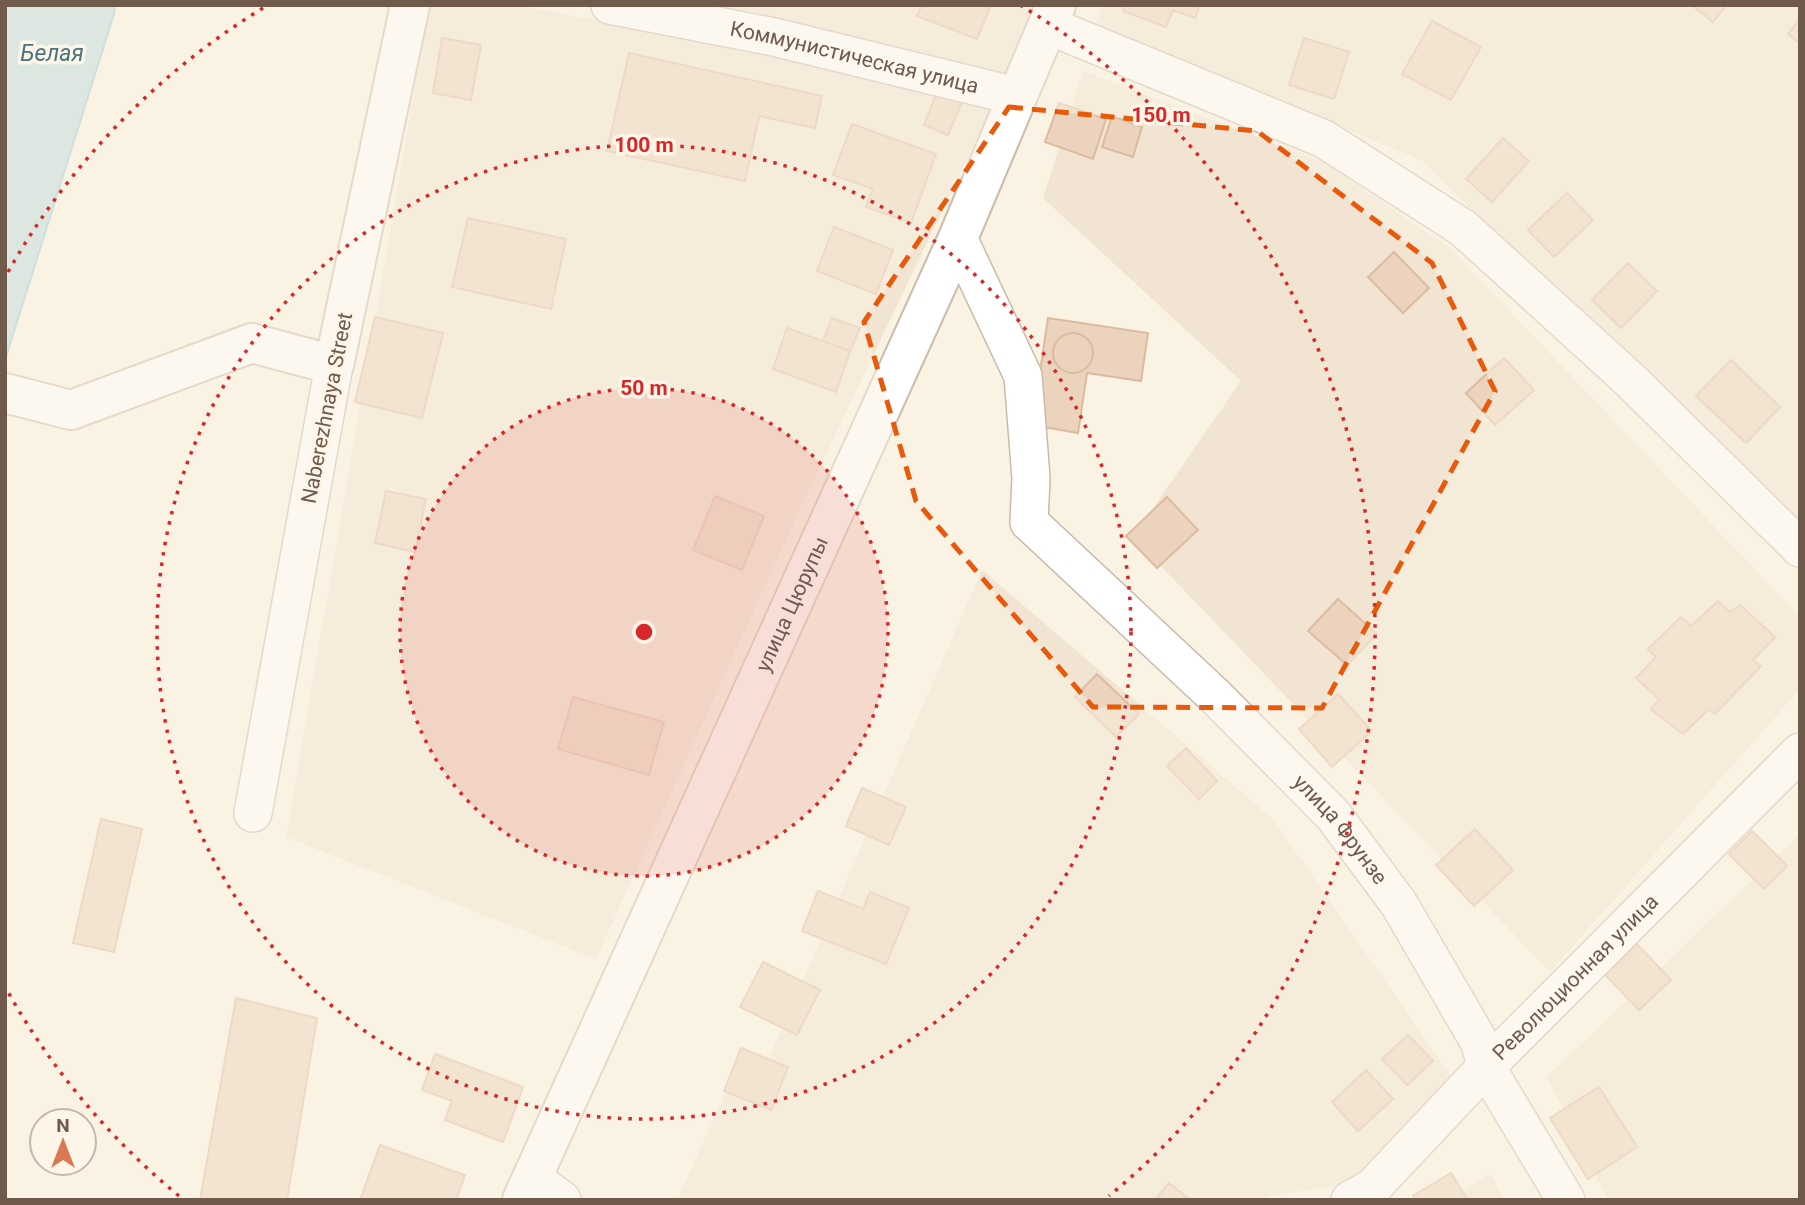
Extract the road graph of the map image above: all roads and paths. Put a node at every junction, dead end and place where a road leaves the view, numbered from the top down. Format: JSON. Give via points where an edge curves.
{"nodes":[{"id":1,"x":410,"y":5,"type":"edge"},
{"id":2,"x":610,"y":5,"type":"edge"},
{"id":3,"x":1052,"y":15,"type":"edge"},
{"id":4,"x":1016,"y":96,"type":"junction"},
{"id":5,"x":958,"y":238,"type":"junction"},
{"id":6,"x":334,"y":365,"type":"junction"},
{"id":7,"x":5,"y":393,"type":"edge"},
{"id":8,"x":1800,"y":548,"type":"edge"},
{"id":9,"x":1800,"y":752,"type":"edge"},
{"id":10,"x":253,"y":813,"type":"dead end"},
{"id":11,"x":1486,"y":1067,"type":"junction"},
{"id":12,"x":527,"y":1189,"type":"edge"},
{"id":13,"x":562,"y":1200,"type":"edge"},
{"id":14,"x":1350,"y":1200,"type":"edge"},
{"id":15,"x":1566,"y":1200,"type":"edge"}],
"edges":[{"from":1,"to":6,"type":"main road","name":"Naberezhnaya Street"},
{"from":2,"to":4,"type":"street","name":"Коммунистическая улица","via":[[774,37]]},
{"from":3,"to":4,"type":"main road","name":"улица Цюрупы"},
{"from":3,"to":8,"type":"street","via":[[1324,139],[1463,228],[1630,380]]},
{"from":4,"to":5,"type":"main road","name":"улица Цюрупы"},
{"from":5,"to":11,"type":"street","name":"улица Фрунзе","via":[[1023,376],[1031,478],[1029,522],[1215,696],[1332,815],[1399,904],[1480,1043]]},
{"from":5,"to":12,"type":"main road","name":"улица Цюрупы"},
{"from":6,"to":7,"type":"main road","via":[[252,343],[71,410]]},
{"from":6,"to":10,"type":"street","name":"Naberezhnaya Street"},
{"from":9,"to":11,"type":"street","name":"Революционная улица"},
{"from":11,"to":14,"type":"street","name":"Революционная улица","via":[[1372,1188]]},
{"from":11,"to":15,"type":"street","name":"улица Фрунзе"},
{"from":12,"to":13,"type":"street"}]}
